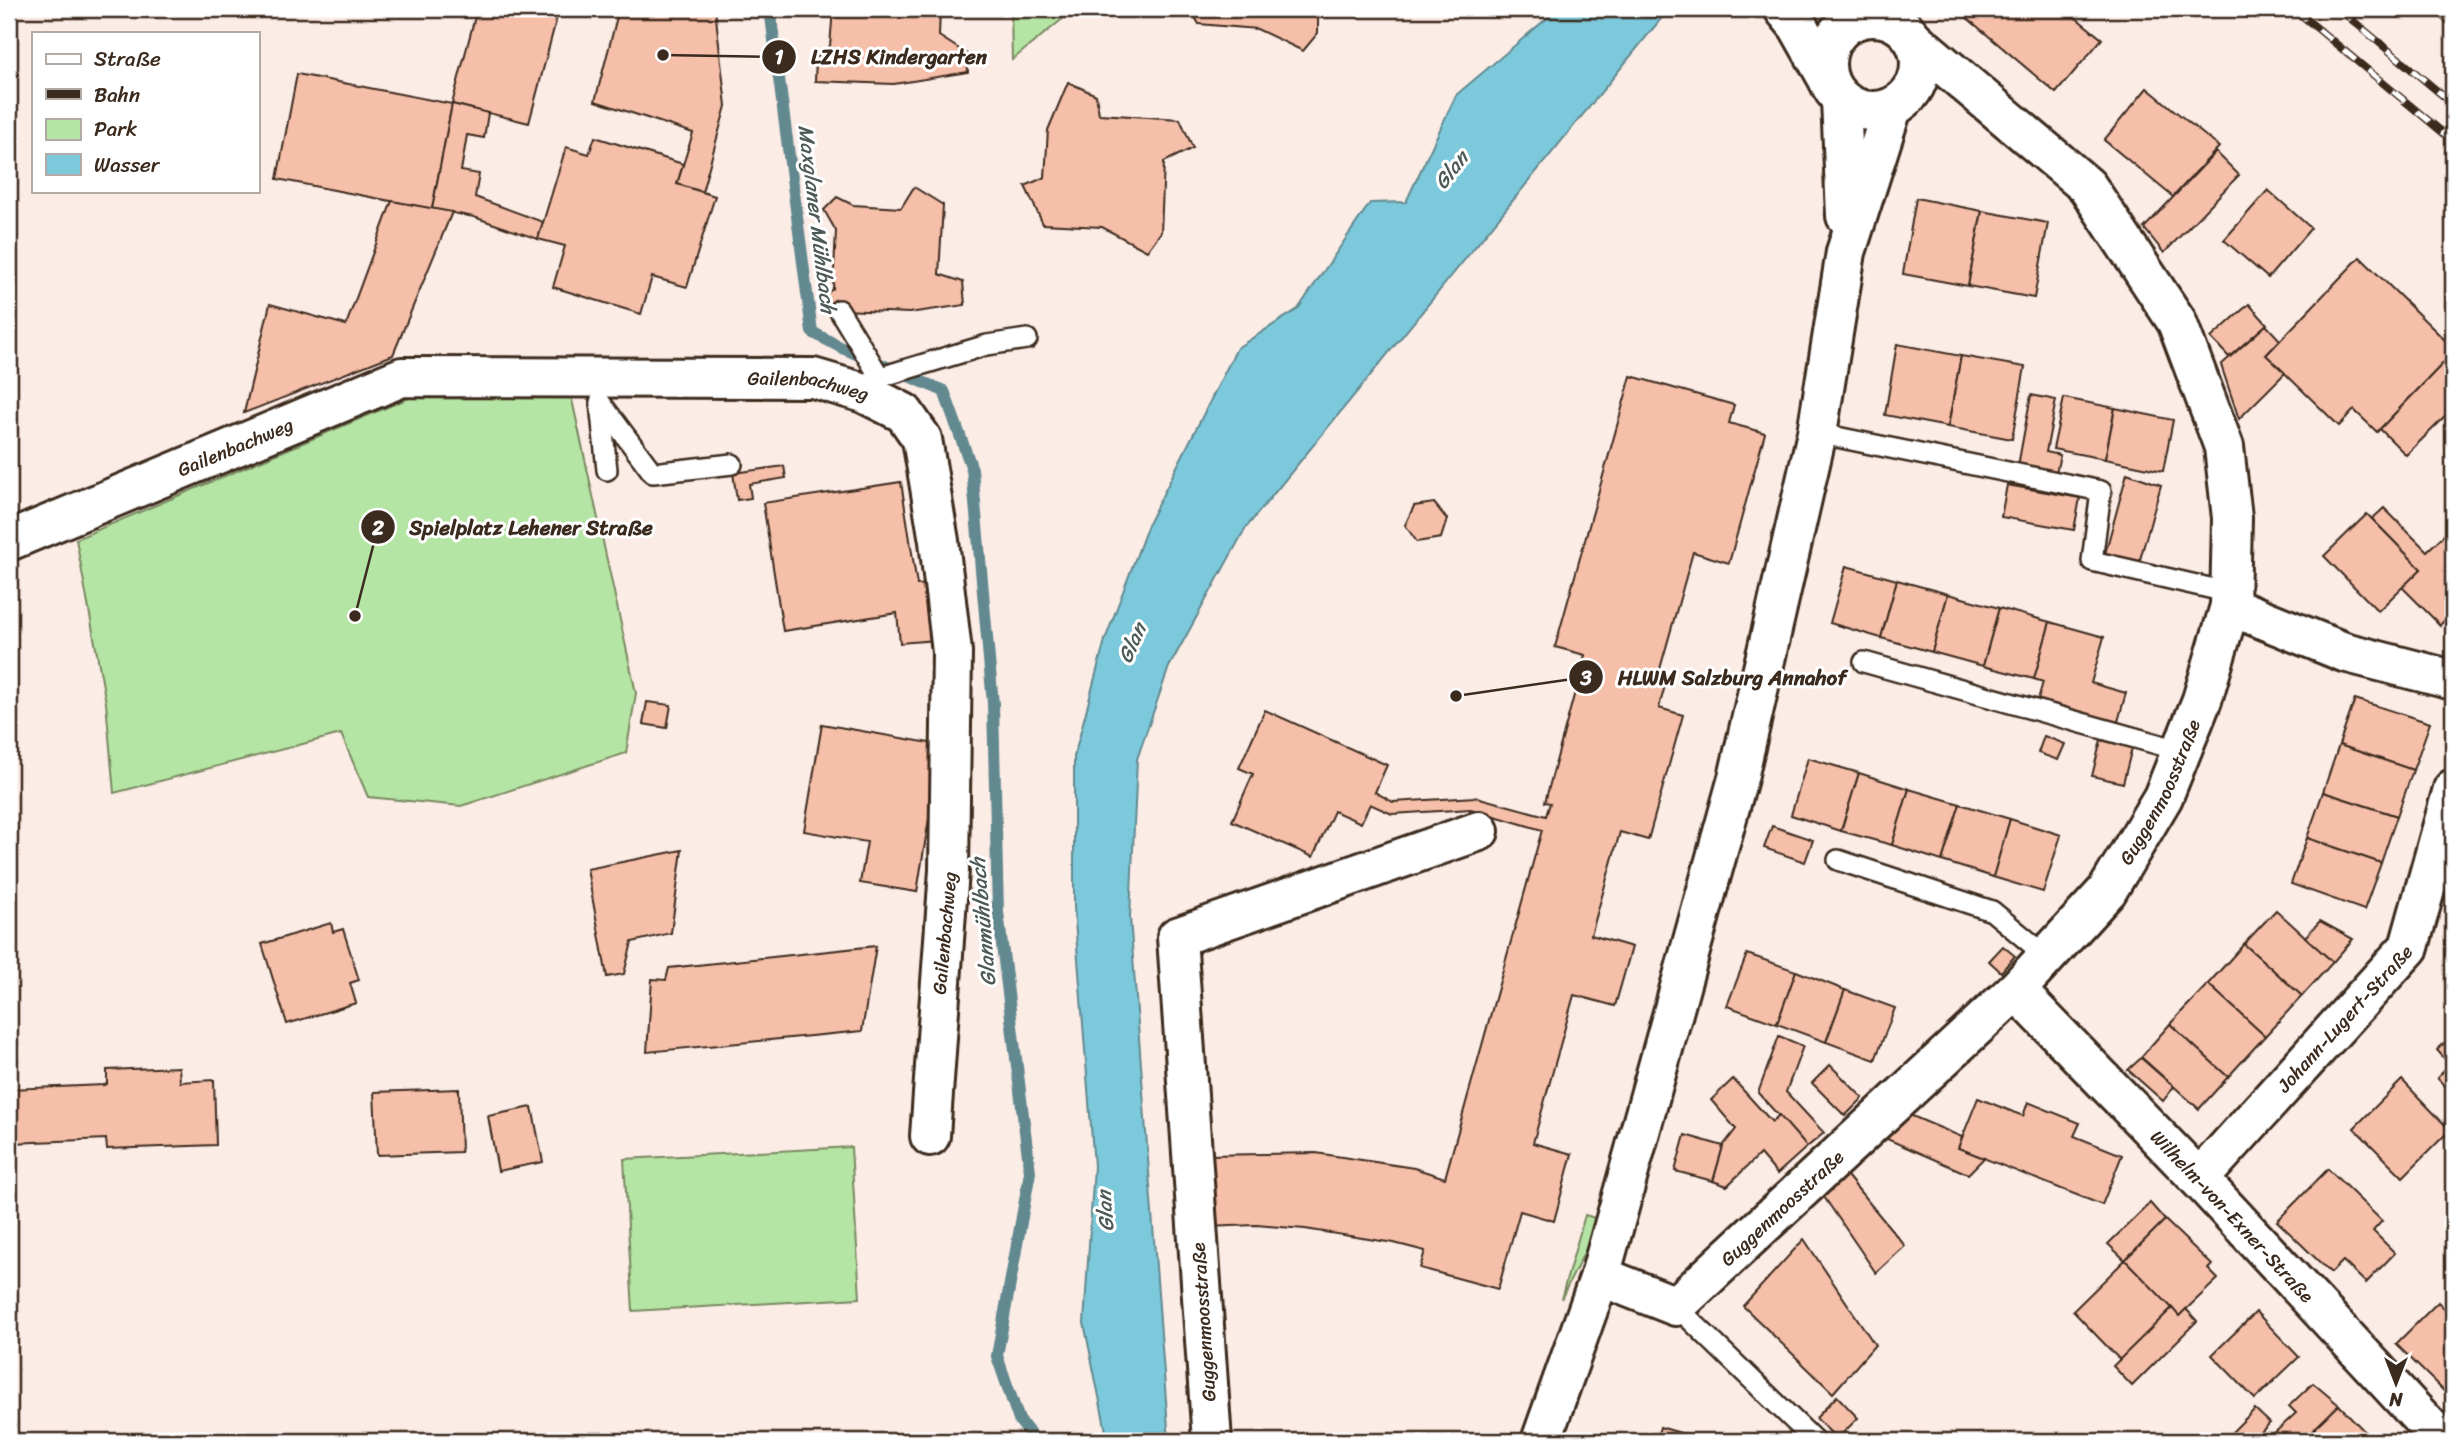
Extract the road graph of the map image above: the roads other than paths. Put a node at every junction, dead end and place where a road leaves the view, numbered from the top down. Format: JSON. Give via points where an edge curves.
{"nodes":[{"id":1,"x":1860,"y":16,"type":"edge"},
{"id":2,"x":1791,"y":17,"type":"edge"},
{"id":3,"x":1908,"y":26,"type":"edge"},
{"id":4,"x":1835,"y":90,"type":"junction"},
{"id":5,"x":1903,"y":99,"type":"junction"},
{"id":6,"x":1983,"y":99,"type":"junction"},
{"id":7,"x":1846,"y":252,"type":"junction"},
{"id":8,"x":839,"y":310,"type":"dead end"},
{"id":9,"x":1027,"y":339,"type":"dead end"},
{"id":10,"x":875,"y":381,"type":"junction"},
{"id":11,"x":598,"y":390,"type":"junction"},
{"id":12,"x":1817,"y":433,"type":"junction"},
{"id":13,"x":732,"y":464,"type":"dead end"},
{"id":14,"x":607,"y":470,"type":"dead end"},
{"id":15,"x":9,"y":541,"type":"edge"},
{"id":16,"x":2231,"y":599,"type":"junction"},
{"id":17,"x":1864,"y":662,"type":"dead end"},
{"id":18,"x":2453,"y":680,"type":"edge"},
{"id":19,"x":2182,"y":751,"type":"junction"},
{"id":20,"x":2453,"y":789,"type":"edge"},
{"id":21,"x":1479,"y":831,"type":"dead end"},
{"id":22,"x":1838,"y":860,"type":"dead end"},
{"id":23,"x":2046,"y":956,"type":"junction"},
{"id":24,"x":2015,"y":990,"type":"junction"},
{"id":25,"x":930,"y":1136,"type":"dead end"},
{"id":26,"x":2199,"y":1179,"type":"junction"},
{"id":27,"x":1600,"y":1276,"type":"junction"},
{"id":28,"x":1676,"y":1306,"type":"junction"},
{"id":29,"x":1212,"y":1441,"type":"edge"},
{"id":30,"x":1541,"y":1441,"type":"edge"},
{"id":31,"x":1815,"y":1441,"type":"edge"},
{"id":32,"x":2449,"y":1441,"type":"edge"}],
"edges":[{"from":1,"to":2,"type":"street","name":"Guggenmoosstraße"},
{"from":1,"to":3,"type":"street","name":"Guggenmoosstraße"},
{"from":1,"to":4,"type":"street","via":[[1841,30],[1826,57]]},
{"from":2,"to":4,"type":"street"},
{"from":3,"to":5,"type":"street","via":[[1920,65]]},
{"from":3,"to":6,"type":"street","name":"Guggenmoosstraße"},
{"from":4,"to":5,"type":"street","via":[[1867,111]]},
{"from":4,"to":7,"type":"street"},
{"from":5,"to":6,"type":"street"},
{"from":5,"to":7,"type":"street"},
{"from":6,"to":16,"type":"street","name":"Guggenmoosstraße","via":[[2087,186],[2176,322],[2224,447],[2232,518]]},
{"from":7,"to":12,"type":"street"},
{"from":8,"to":10,"type":"lane"},
{"from":9,"to":10,"type":"lane","via":[[986,345]]},
{"from":10,"to":11,"type":"street","name":"Gailenbachweg","via":[[813,378]]},
{"from":10,"to":25,"type":"street","name":"Gailenbachweg","via":[[922,439],[952,652],[949,870]]},
{"from":11,"to":13,"type":"lane","via":[[653,473]]},
{"from":11,"to":14,"type":"lane"},
{"from":11,"to":15,"type":"street","name":"Gailenbachweg","via":[[402,377]]},
{"from":12,"to":16,"type":"lane","via":[[2101,491],[2092,561]]},
{"from":12,"to":27,"type":"street","via":[[1738,778]]},
{"from":16,"to":18,"type":"street","via":[[2344,652]]},
{"from":16,"to":19,"type":"street","name":"Guggenmoosstraße","via":[[2202,701]]},
{"from":17,"to":19,"type":"lane"},
{"from":19,"to":23,"type":"street","name":"Guggenmoosstraße","via":[[2163,797],[2108,891]]},
{"from":20,"to":26,"type":"street","name":"Johann-Lugert-Straße","via":[[2409,947]]},
{"from":21,"to":29,"type":"street","name":"Guggenmoosstraße","via":[[1177,937]]},
{"from":22,"to":23,"type":"lane","via":[[1992,911]]},
{"from":23,"to":24,"type":"street","name":"Guggenmoosstraße"},
{"from":24,"to":26,"type":"street","name":"Wilhelm-von-Exner-Straße"},
{"from":24,"to":28,"type":"street","name":"Guggenmoosstraße"},
{"from":26,"to":32,"type":"street","name":"Wilhelm-von-Exner-Straße","via":[[2434,1432]]},
{"from":27,"to":28,"type":"street"},
{"from":27,"to":30,"type":"street"},
{"from":28,"to":31,"type":"lane"}]}
